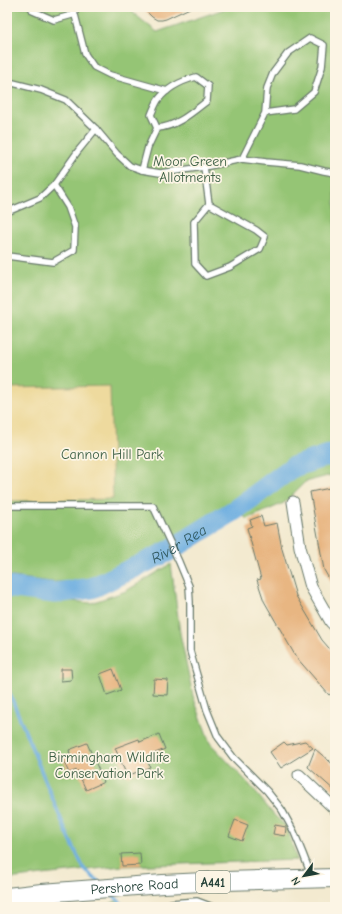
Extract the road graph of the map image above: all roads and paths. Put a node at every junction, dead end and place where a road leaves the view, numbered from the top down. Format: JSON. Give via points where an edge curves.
{"nodes":[{"id":1,"x":30,"y":7,"type":"edge"},
{"id":2,"x":75,"y":9,"type":"edge"},
{"id":3,"x":7,"y":80,"type":"edge"},
{"id":4,"x":167,"y":91,"type":"junction"},
{"id":5,"x":265,"y":113,"type":"junction"},
{"id":6,"x":157,"y":128,"type":"junction"},
{"id":7,"x":96,"y":129,"type":"junction"},
{"id":8,"x":242,"y":159,"type":"junction"},
{"id":9,"x":204,"y":167,"type":"junction"},
{"id":10,"x":142,"y":170,"type":"junction"},
{"id":11,"x":335,"y":173,"type":"edge"},
{"id":12,"x":54,"y":185,"type":"junction"},
{"id":13,"x":209,"y":204,"type":"junction"},
{"id":14,"x":7,"y":212,"type":"edge"},
{"id":15,"x":7,"y":256,"type":"edge"},
{"id":16,"x":293,"y":502,"type":"dead end"},
{"id":17,"x":7,"y":506,"type":"edge"},
{"id":18,"x":335,"y":626,"type":"edge"},
{"id":19,"x":299,"y":775,"type":"dead end"},
{"id":20,"x":335,"y":809,"type":"edge"},
{"id":21,"x":312,"y":878,"type":"junction"},
{"id":22,"x":335,"y":878,"type":"edge"},
{"id":23,"x":7,"y":897,"type":"edge"},
{"id":24,"x":39,"y":900,"type":"edge"},
{"id":25,"x":164,"y":907,"type":"edge"},
{"id":26,"x":213,"y":907,"type":"edge"}],
"edges":[{"from":1,"to":2,"type":"lane","via":[[33,12],[54,20],[72,15]]},
{"from":2,"to":4,"type":"lane","via":[[85,54],[94,67],[110,75]]},
{"from":3,"to":7,"type":"lane","via":[[66,100]]},
{"from":4,"to":6,"type":"lane","via":[[151,115]]},
{"from":4,"to":6,"type":"lane","via":[[182,81],[196,77],[208,86],[207,101],[166,128]]},
{"from":5,"to":5,"type":"lane","via":[[267,88],[288,53],[310,38],[324,45],[322,67],[314,92],[294,109]]},
{"from":5,"to":8,"type":"lane"},
{"from":6,"to":10,"type":"lane","via":[[148,147]]},
{"from":7,"to":10,"type":"lane","via":[[130,166]]},
{"from":7,"to":12,"type":"lane"},
{"from":8,"to":9,"type":"lane"},
{"from":8,"to":11,"type":"lane","via":[[300,165]]},
{"from":9,"to":10,"type":"lane","via":[[160,173]]},
{"from":9,"to":13,"type":"lane"},
{"from":12,"to":14,"type":"lane","via":[[40,198]]},
{"from":12,"to":15,"type":"lane","via":[[68,207],[75,227],[74,250],[53,262]]},
{"from":13,"to":13,"type":"lane","via":[[194,222],[195,264],[206,276],[230,267],[260,249],[265,238],[256,230]]},
{"from":16,"to":18,"type":"street","via":[[300,548],[311,587]]},
{"from":17,"to":21,"type":"lane","via":[[153,506],[189,586],[190,651],[207,710],[218,737],[282,810],[304,854]]},
{"from":19,"to":20,"type":"street"},
{"from":21,"to":22,"type":"main road","name":"Pershore Road","number":"A441"},
{"from":21,"to":24,"type":"main road","name":"Pershore Road","number":"A441","via":[[88,890]]},
{"from":23,"to":24,"type":"main road","name":"Pershore Road","number":"A441"},
{"from":25,"to":26,"type":"lane","via":[[171,903],[197,901]]}]}
